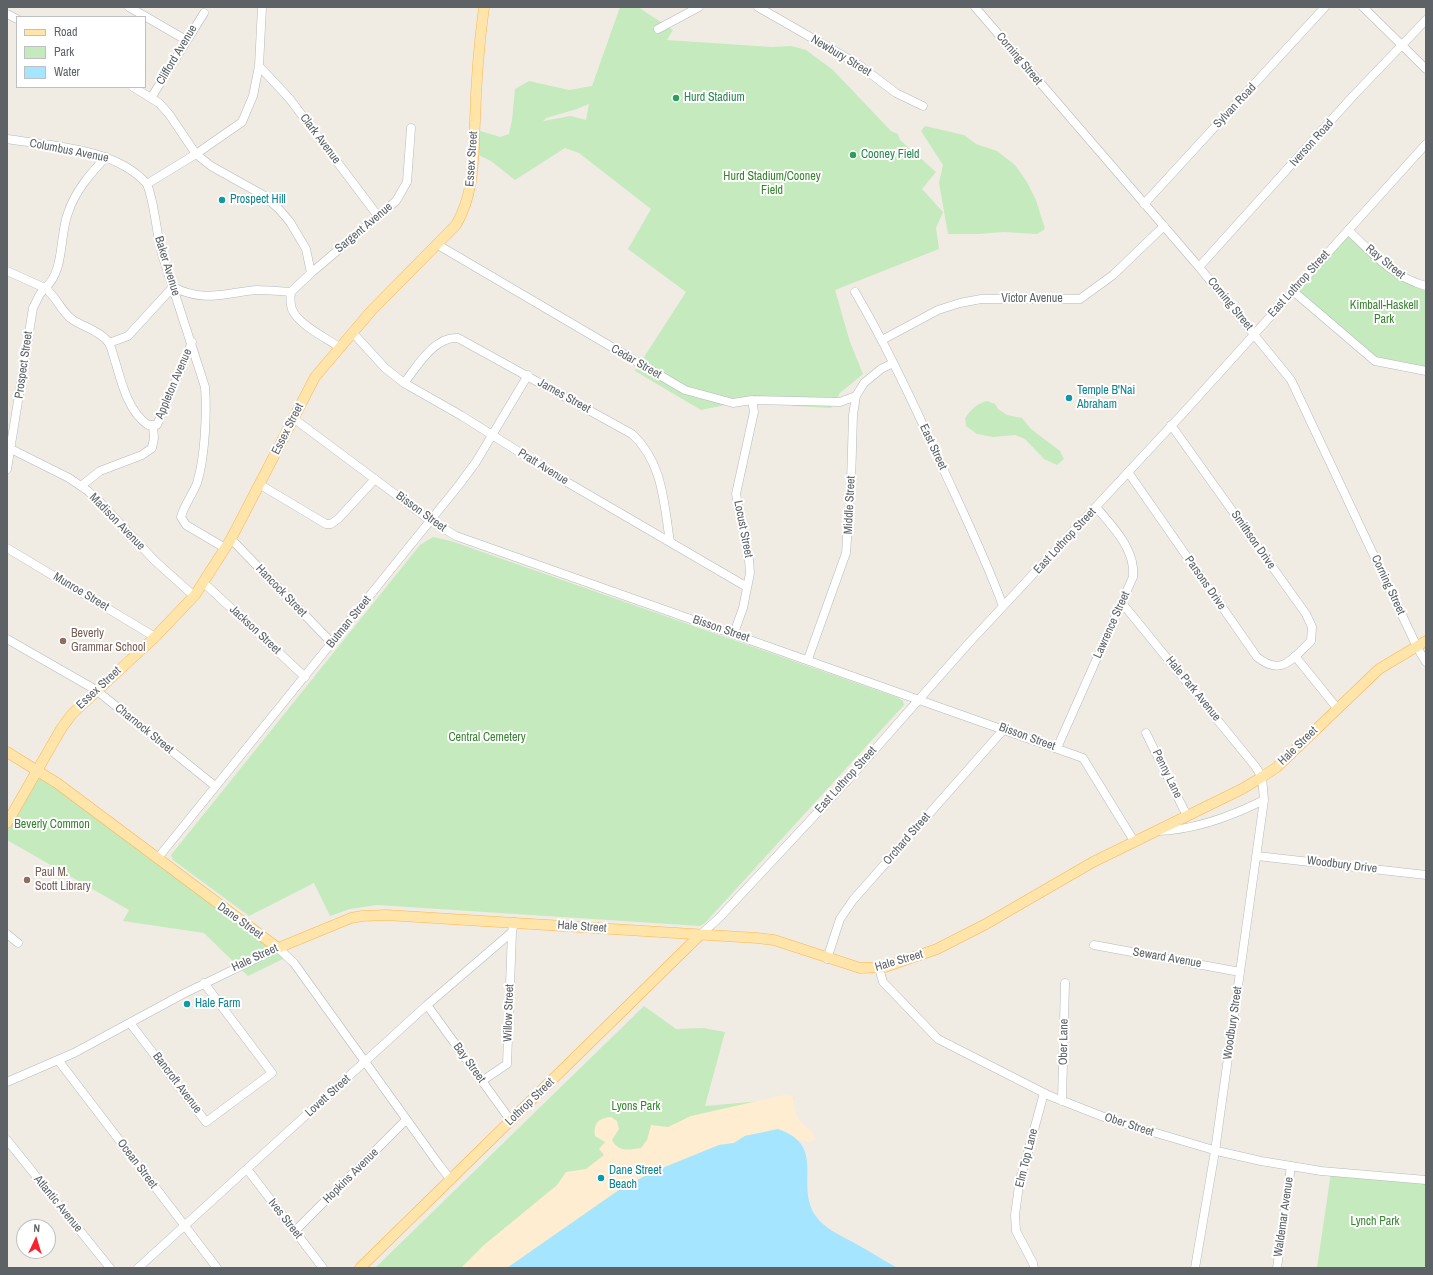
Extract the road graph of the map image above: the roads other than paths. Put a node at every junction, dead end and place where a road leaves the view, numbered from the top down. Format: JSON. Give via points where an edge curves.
{"nodes":[{"id":1,"x":129,"y":7,"type":"edge"},
{"id":2,"x":262,"y":7,"type":"edge"},
{"id":3,"x":484,"y":7,"type":"edge"},
{"id":4,"x":699,"y":7,"type":"edge"},
{"id":5,"x":758,"y":7,"type":"edge"},
{"id":6,"x":975,"y":7,"type":"edge"},
{"id":7,"x":1325,"y":7,"type":"edge"},
{"id":8,"x":1363,"y":7,"type":"edge"},
{"id":9,"x":204,"y":13,"type":"dead end"},
{"id":10,"x":7,"y":14,"type":"edge"},
{"id":11,"x":145,"y":16,"type":"edge"},
{"id":12,"x":146,"y":17,"type":"edge"},
{"id":13,"x":16,"y":18,"type":"edge"},
{"id":14,"x":1426,"y":20,"type":"edge"},
{"id":15,"x":658,"y":29,"type":"dead end"},
{"id":16,"x":186,"y":40,"type":"junction"},
{"id":17,"x":1402,"y":45,"type":"junction"},
{"id":18,"x":259,"y":66,"type":"junction"},
{"id":19,"x":1426,"y":69,"type":"edge"},
{"id":20,"x":135,"y":88,"type":"edge"},
{"id":21,"x":151,"y":98,"type":"junction"},
{"id":22,"x":923,"y":106,"type":"dead end"},
{"id":23,"x":411,"y":128,"type":"dead end"},
{"id":24,"x":7,"y":139,"type":"edge"},
{"id":25,"x":1426,"y":144,"type":"edge"},
{"id":26,"x":196,"y":154,"type":"junction"},
{"id":27,"x":106,"y":157,"type":"junction"},
{"id":28,"x":147,"y":184,"type":"junction"},
{"id":29,"x":1144,"y":204,"type":"junction"},
{"id":30,"x":378,"y":216,"type":"junction"},
{"id":31,"x":1164,"y":226,"type":"junction"},
{"id":32,"x":1348,"y":230,"type":"junction"},
{"id":33,"x":438,"y":245,"type":"junction"},
{"id":34,"x":1199,"y":267,"type":"junction"},
{"id":35,"x":7,"y":271,"type":"edge"},
{"id":36,"x":311,"y":272,"type":"junction"},
{"id":37,"x":1426,"y":286,"type":"edge"},
{"id":38,"x":173,"y":287,"type":"junction"},
{"id":39,"x":45,"y":288,"type":"junction"},
{"id":40,"x":1292,"y":291,"type":"junction"},
{"id":41,"x":290,"y":292,"type":"junction"},
{"id":42,"x":855,"y":292,"type":"dead end"},
{"id":43,"x":352,"y":332,"type":"junction"},
{"id":44,"x":1254,"y":334,"type":"junction"},
{"id":45,"x":882,"y":340,"type":"junction"},
{"id":46,"x":192,"y":342,"type":"junction"},
{"id":47,"x":109,"y":343,"type":"junction"},
{"id":48,"x":339,"y":347,"type":"junction"},
{"id":49,"x":893,"y":362,"type":"junction"},
{"id":50,"x":1426,"y":370,"type":"edge"},
{"id":51,"x":528,"y":376,"type":"junction"},
{"id":52,"x":404,"y":383,"type":"junction"},
{"id":53,"x":856,"y":396,"type":"junction"},
{"id":54,"x":752,"y":400,"type":"junction"},
{"id":55,"x":293,"y":418,"type":"junction"},
{"id":56,"x":1171,"y":425,"type":"junction"},
{"id":57,"x":152,"y":426,"type":"junction"},
{"id":58,"x":492,"y":435,"type":"junction"},
{"id":59,"x":11,"y":449,"type":"junction"},
{"id":60,"x":7,"y":469,"type":"edge"},
{"id":61,"x":1128,"y":472,"type":"junction"},
{"id":62,"x":375,"y":479,"type":"junction"},
{"id":63,"x":259,"y":484,"type":"junction"},
{"id":64,"x":81,"y":486,"type":"junction"},
{"id":65,"x":1096,"y":507,"type":"junction"},
{"id":66,"x":431,"y":521,"type":"junction"},
{"id":67,"x":231,"y":539,"type":"junction"},
{"id":68,"x":670,"y":542,"type":"junction"},
{"id":69,"x":7,"y":548,"type":"edge"},
{"id":70,"x":225,"y":548,"type":"junction"},
{"id":71,"x":204,"y":583,"type":"junction"},
{"id":72,"x":747,"y":587,"type":"junction"},
{"id":73,"x":194,"y":596,"type":"junction"},
{"id":74,"x":1122,"y":602,"type":"junction"},
{"id":75,"x":1004,"y":606,"type":"junction"},
{"id":76,"x":734,"y":633,"type":"junction"},
{"id":77,"x":155,"y":636,"type":"junction"},
{"id":78,"x":7,"y":639,"type":"edge"},
{"id":79,"x":1426,"y":641,"type":"edge"},
{"id":80,"x":332,"y":644,"type":"junction"},
{"id":81,"x":1416,"y":646,"type":"junction"},
{"id":82,"x":1295,"y":656,"type":"junction"},
{"id":83,"x":808,"y":659,"type":"junction"},
{"id":84,"x":1426,"y":662,"type":"edge"},
{"id":85,"x":305,"y":676,"type":"junction"},
{"id":86,"x":96,"y":690,"type":"junction"},
{"id":87,"x":919,"y":698,"type":"junction"},
{"id":88,"x":1337,"y":708,"type":"junction"},
{"id":89,"x":1004,"y":728,"type":"junction"},
{"id":90,"x":1146,"y":733,"type":"dead end"},
{"id":91,"x":1057,"y":748,"type":"junction"},
{"id":92,"x":7,"y":752,"type":"edge"},
{"id":93,"x":38,"y":770,"type":"junction"},
{"id":94,"x":1262,"y":777,"type":"junction"},
{"id":95,"x":215,"y":786,"type":"junction"},
{"id":96,"x":1264,"y":800,"type":"junction"},
{"id":97,"x":1187,"y":816,"type":"junction"},
{"id":98,"x":7,"y":823,"type":"edge"},
{"id":99,"x":1157,"y":831,"type":"junction"},
{"id":100,"x":1134,"y":841,"type":"junction"},
{"id":101,"x":1257,"y":856,"type":"junction"},
{"id":102,"x":157,"y":859,"type":"junction"},
{"id":103,"x":1426,"y":875,"type":"edge"},
{"id":104,"x":514,"y":922,"type":"junction"},
{"id":105,"x":512,"y":932,"type":"junction"},
{"id":106,"x":7,"y":934,"type":"edge"},
{"id":107,"x":700,"y":935,"type":"junction"},
{"id":108,"x":18,"y":943,"type":"dead end"},
{"id":109,"x":1094,"y":945,"type":"dead end"},
{"id":110,"x":278,"y":948,"type":"junction"},
{"id":111,"x":827,"y":959,"type":"junction"},
{"id":112,"x":879,"y":968,"type":"junction"},
{"id":113,"x":1240,"y":972,"type":"junction"},
{"id":114,"x":204,"y":983,"type":"junction"},
{"id":115,"x":1065,"y":983,"type":"dead end"},
{"id":116,"x":427,"y":1005,"type":"junction"},
{"id":117,"x":130,"y":1023,"type":"junction"},
{"id":118,"x":58,"y":1060,"type":"junction"},
{"id":119,"x":366,"y":1062,"type":"junction"},
{"id":120,"x":482,"y":1081,"type":"junction"},
{"id":121,"x":7,"y":1082,"type":"edge"},
{"id":122,"x":1044,"y":1093,"type":"junction"},
{"id":123,"x":1062,"y":1100,"type":"junction"},
{"id":124,"x":406,"y":1120,"type":"junction"},
{"id":125,"x":511,"y":1121,"type":"junction"},
{"id":126,"x":7,"y":1140,"type":"edge"},
{"id":127,"x":1215,"y":1151,"type":"junction"},
{"id":128,"x":1291,"y":1166,"type":"junction"},
{"id":129,"x":247,"y":1169,"type":"junction"},
{"id":130,"x":451,"y":1180,"type":"junction"},
{"id":131,"x":1426,"y":1180,"type":"edge"},
{"id":132,"x":185,"y":1226,"type":"junction"},
{"id":133,"x":295,"y":1231,"type":"junction"},
{"id":134,"x":110,"y":1268,"type":"edge"},
{"id":135,"x":138,"y":1268,"type":"edge"},
{"id":136,"x":217,"y":1268,"type":"edge"},
{"id":137,"x":323,"y":1268,"type":"edge"},
{"id":138,"x":360,"y":1268,"type":"edge"},
{"id":139,"x":1034,"y":1268,"type":"edge"},
{"id":140,"x":1195,"y":1268,"type":"edge"},
{"id":141,"x":1277,"y":1268,"type":"edge"}],
"edges":[{"from":1,"to":11,"type":"street"},
{"from":2,"to":18,"type":"street"},
{"from":3,"to":33,"type":"main road","name":"Essex Street","via":[[473,179],[465,210],[456,225]]},
{"from":4,"to":15,"type":"street"},
{"from":5,"to":22,"type":"street","name":"Newbury Street","via":[[859,65],[896,92]]},
{"from":6,"to":29,"type":"street","name":"Corning Street"},
{"from":7,"to":29,"type":"street","name":"Sylvan Road"},
{"from":8,"to":17,"type":"street"},
{"from":9,"to":16,"type":"street","name":"Clifford Avenue"},
{"from":10,"to":13,"type":"street"},
{"from":12,"to":16,"type":"street"},
{"from":14,"to":17,"type":"street","name":"Iverson Road"},
{"from":16,"to":21,"type":"street","name":"Clifford Avenue"},
{"from":17,"to":19,"type":"street"},
{"from":17,"to":34,"type":"street","name":"Iverson Road"},
{"from":18,"to":26,"type":"street","via":[[253,96],[242,122]]},
{"from":18,"to":30,"type":"street","name":"Clark Avenue","via":[[289,98]]},
{"from":20,"to":21,"type":"street"},
{"from":21,"to":26,"type":"street","via":[[169,114]]},
{"from":23,"to":30,"type":"street","name":"Sargent Avenue","via":[[407,182],[396,201]]},
{"from":24,"to":27,"type":"street","name":"Columbus Avenue"},
{"from":25,"to":32,"type":"street","name":"East Lothrop Street"},
{"from":26,"to":28,"type":"street"},
{"from":26,"to":36,"type":"street","via":[[211,166],[263,195],[279,208],[306,249]]},
{"from":27,"to":28,"type":"street","name":"Columbus Avenue","via":[[122,163]]},
{"from":27,"to":39,"type":"street","via":[[72,202],[64,226],[56,273],[52,282]]},
{"from":28,"to":38,"type":"street","name":"Baker Avenue","via":[[156,232]]},
{"from":29,"to":31,"type":"street","name":"Corning Street"},
{"from":30,"to":36,"type":"street","name":"Sargent Avenue"},
{"from":31,"to":34,"type":"street","name":"Corning Street"},
{"from":31,"to":45,"type":"street","name":"Victor Avenue","via":[[1113,275],[1080,299],[981,299],[960,303],[938,310]]},
{"from":32,"to":37,"type":"street","name":"Ray Street","via":[[1392,270],[1406,280]]},
{"from":32,"to":40,"type":"street","name":"East Lothrop Street"},
{"from":33,"to":43,"type":"main road","name":"Essex Street"},
{"from":33,"to":54,"type":"street","name":"Cedar Street","via":[[685,390],[733,403]]},
{"from":34,"to":44,"type":"street","name":"Corning Street"},
{"from":35,"to":39,"type":"street"},
{"from":36,"to":41,"type":"street","name":"Sargent Avenue"},
{"from":38,"to":41,"type":"street","via":[[188,293],[212,297],[255,290]]},
{"from":38,"to":46,"type":"street","name":"Baker Avenue"},
{"from":38,"to":47,"type":"street","via":[[128,336]]},
{"from":39,"to":47,"type":"street","via":[[73,320],[102,336]]},
{"from":39,"to":59,"type":"street","name":"Prospect Street","via":[[33,308]]},
{"from":40,"to":44,"type":"street","name":"East Lothrop Street"},
{"from":40,"to":50,"type":"street","via":[[1375,360]]},
{"from":41,"to":48,"type":"street","via":[[294,313]]},
{"from":42,"to":45,"type":"street","name":"East Street"},
{"from":43,"to":48,"type":"main road","name":"Essex Street"},
{"from":43,"to":52,"type":"street","name":"Pratt Avenue","via":[[384,368]]},
{"from":44,"to":56,"type":"street","name":"East Lothrop Street"},
{"from":44,"to":81,"type":"street","name":"Corning Street","via":[[1298,392]]},
{"from":45,"to":49,"type":"street","name":"East Street"},
{"from":46,"to":57,"type":"street","name":"Appleton Avenue","via":[[156,425]]},
{"from":46,"to":70,"type":"street","name":"Baker Avenue","via":[[205,387],[206,400],[200,470],[181,517],[186,525]]},
{"from":47,"to":57,"type":"street","name":"Appleton Avenue","via":[[123,387],[136,414],[143,422]]},
{"from":48,"to":55,"type":"main road","name":"Essex Street","via":[[315,377]]},
{"from":49,"to":53,"type":"street","name":"Middle Street","via":[[864,383]]},
{"from":49,"to":75,"type":"street","name":"East Street","via":[[989,566]]},
{"from":51,"to":52,"type":"street","name":"James Street","via":[[471,344],[450,337],[438,343]]},
{"from":51,"to":58,"type":"street","name":"Butman Street"},
{"from":51,"to":68,"type":"street","name":"James Street","via":[[632,434],[643,444],[655,464]]},
{"from":52,"to":58,"type":"street","name":"Pratt Avenue"},
{"from":53,"to":54,"type":"street","name":"Cedar Street","via":[[840,402]]},
{"from":53,"to":83,"type":"street","name":"Middle Street","via":[[846,553]]},
{"from":54,"to":72,"type":"street","name":"Locust Street","via":[[754,412],[736,494],[749,560]]},
{"from":55,"to":62,"type":"street","name":"Bisson Street"},
{"from":55,"to":63,"type":"main road","name":"Essex Street"},
{"from":56,"to":61,"type":"street","name":"East Lothrop Street"},
{"from":56,"to":82,"type":"street","name":"Smithson Drive","via":[[1306,614],[1313,634],[1311,641]]},
{"from":57,"to":64,"type":"street","via":[[152,448],[142,455],[100,471]]},
{"from":58,"to":66,"type":"street","name":"Butman Street","via":[[476,462]]},
{"from":58,"to":68,"type":"street","name":"Pratt Avenue"},
{"from":59,"to":60,"type":"street","name":"Prospect Street"},
{"from":59,"to":64,"type":"street","name":"Madison Avenue","via":[[41,462]]},
{"from":61,"to":65,"type":"street","name":"East Lothrop Street"},
{"from":61,"to":82,"type":"street","name":"Parsons Drive","via":[[1257,657],[1266,665],[1275,667],[1283,665]]},
{"from":62,"to":63,"type":"street","via":[[331,524],[326,524]]},
{"from":62,"to":66,"type":"street","name":"Bisson Street"},
{"from":63,"to":67,"type":"main road","name":"Essex Street"},
{"from":64,"to":73,"type":"street","name":"Madison Avenue","via":[[100,501],[154,560]]},
{"from":65,"to":74,"type":"street","name":"Lawrence Street","via":[[1115,530],[1132,558],[1133,578]]},
{"from":65,"to":75,"type":"street","name":"East Lothrop Street"},
{"from":66,"to":76,"type":"street","name":"Bisson Street","via":[[456,536]]},
{"from":66,"to":80,"type":"street","name":"Butman Street"},
{"from":67,"to":70,"type":"main road","name":"Essex Street"},
{"from":67,"to":80,"type":"street","name":"Hancock Street"},
{"from":68,"to":72,"type":"street","name":"Pratt Avenue"},
{"from":69,"to":77,"type":"street","name":"Munroe Street"},
{"from":70,"to":71,"type":"main road","name":"Essex Street"},
{"from":71,"to":73,"type":"main road","name":"Essex Street"},
{"from":71,"to":85,"type":"street","name":"Jackson Street"},
{"from":72,"to":76,"type":"street","name":"Locust Street"},
{"from":73,"to":77,"type":"main road","name":"Essex Street"},
{"from":74,"to":91,"type":"street","name":"Lawrence Street"},
{"from":74,"to":94,"type":"street","name":"Hale Park Avenue"},
{"from":75,"to":87,"type":"street","name":"East Lothrop Street"},
{"from":76,"to":83,"type":"street","name":"Bisson Street"},
{"from":77,"to":86,"type":"main road","name":"Essex Street"},
{"from":78,"to":86,"type":"street","name":"Charnock Street"},
{"from":79,"to":81,"type":"main road","name":"Hale Street"},
{"from":80,"to":85,"type":"street","name":"Butman Street"},
{"from":81,"to":84,"type":"street","name":"Corning Street"},
{"from":81,"to":88,"type":"main road","name":"Hale Street","via":[[1379,669]]},
{"from":82,"to":88,"type":"street"},
{"from":83,"to":87,"type":"street","name":"Bisson Street"},
{"from":85,"to":95,"type":"street","name":"Butman Street"},
{"from":86,"to":93,"type":"main road","name":"Essex Street","via":[[66,721]]},
{"from":86,"to":95,"type":"street","name":"Charnock Street"},
{"from":87,"to":89,"type":"street","name":"Bisson Street"},
{"from":87,"to":107,"type":"street","name":"East Lothrop Street","via":[[846,782],[719,918]]},
{"from":88,"to":94,"type":"main road","name":"Hale Street","via":[[1278,767]]},
{"from":89,"to":91,"type":"street","name":"Bisson Street"},
{"from":89,"to":111,"type":"street","name":"Orchard Street","via":[[852,900],[840,918]]},
{"from":90,"to":97,"type":"street","name":"Penny Lane"},
{"from":91,"to":100,"type":"street","name":"Bisson Street","via":[[1088,762]]},
{"from":92,"to":93,"type":"main road","name":"Dane Street"},
{"from":93,"to":98,"type":"main road","name":"Essex Street"},
{"from":93,"to":102,"type":"main road","name":"Dane Street"},
{"from":94,"to":96,"type":"street","name":"Woodbury Street"},
{"from":94,"to":97,"type":"main road","name":"Hale Street"},
{"from":95,"to":102,"type":"street","name":"Butman Street"},
{"from":96,"to":99,"type":"street","name":"Hale Street","via":[[1248,808],[1178,830]]},
{"from":96,"to":101,"type":"street","name":"Woodbury Street"},
{"from":97,"to":99,"type":"main road","name":"Hale Street"},
{"from":99,"to":100,"type":"main road","name":"Hale Street"},
{"from":100,"to":112,"type":"main road","name":"Hale Street","via":[[949,943],[920,956]]},
{"from":101,"to":103,"type":"street","name":"Woodbury Drive"},
{"from":101,"to":113,"type":"street","name":"Woodbury Street"},
{"from":102,"to":110,"type":"main road","name":"Dane Street"},
{"from":104,"to":105,"type":"street"},
{"from":104,"to":107,"type":"main road","name":"Hale Street"},
{"from":104,"to":110,"type":"main road","name":"Hale Street","via":[[362,916],[327,926]]},
{"from":105,"to":116,"type":"street","name":"Lovett Street"},
{"from":105,"to":120,"type":"street","name":"Willow Street","via":[[507,1064]]},
{"from":106,"to":108,"type":"street"},
{"from":107,"to":111,"type":"main road","name":"Hale Street","via":[[774,940]]},
{"from":107,"to":125,"type":"main road","name":"Lothrop Street"},
{"from":109,"to":113,"type":"street","name":"Seward Avenue"},
{"from":110,"to":114,"type":"street","name":"Hale Street"},
{"from":110,"to":119,"type":"street","name":"Dane Street","via":[[294,964]]},
{"from":111,"to":112,"type":"main road","name":"Hale Street","via":[[860,968]]},
{"from":112,"to":122,"type":"street","name":"Ober Street","via":[[883,982],[938,1039]]},
{"from":113,"to":127,"type":"street","name":"Woodbury Street"},
{"from":114,"to":117,"type":"street","name":"Hale Street"},
{"from":114,"to":117,"type":"street","name":"Bancroft Avenue","via":[[272,1073],[206,1122]]},
{"from":115,"to":123,"type":"street","name":"Ober Lane"},
{"from":116,"to":119,"type":"street","name":"Lovett Street"},
{"from":116,"to":120,"type":"street","name":"Bay Street"},
{"from":117,"to":118,"type":"street","name":"Hale Street"},
{"from":118,"to":121,"type":"street","name":"Hale Street"},
{"from":118,"to":132,"type":"street","name":"Ocean Street"},
{"from":119,"to":124,"type":"street","name":"Dane Street"},
{"from":119,"to":129,"type":"street","name":"Lovett Street"},
{"from":120,"to":125,"type":"street","name":"Bay Street"},
{"from":122,"to":123,"type":"street","name":"Ober Street"},
{"from":122,"to":139,"type":"street","name":"Elm Top Lane","via":[[1020,1178],[1016,1215],[1016,1231]]},
{"from":123,"to":127,"type":"street","name":"Ober Street","via":[[1139,1129]]},
{"from":124,"to":130,"type":"street","name":"Dane Street"},
{"from":124,"to":133,"type":"street","name":"Hopkins Avenue"},
{"from":125,"to":130,"type":"main road","name":"Lothrop Street"},
{"from":126,"to":134,"type":"street","name":"Atlantic Avenue"},
{"from":127,"to":128,"type":"street","name":"Ober Street"},
{"from":127,"to":140,"type":"street","name":"Woodbury Street"},
{"from":128,"to":131,"type":"street","name":"Ober Street"},
{"from":128,"to":141,"type":"street","name":"Waldemar Avenue"},
{"from":129,"to":132,"type":"street","name":"Lovett Street"},
{"from":129,"to":133,"type":"street","name":"Ives Street"},
{"from":130,"to":138,"type":"main road","name":"Lothrop Street"},
{"from":132,"to":135,"type":"street","name":"Lovett Street"},
{"from":132,"to":136,"type":"street","name":"Ocean Street"},
{"from":133,"to":137,"type":"street","name":"Ives Street"}]}
